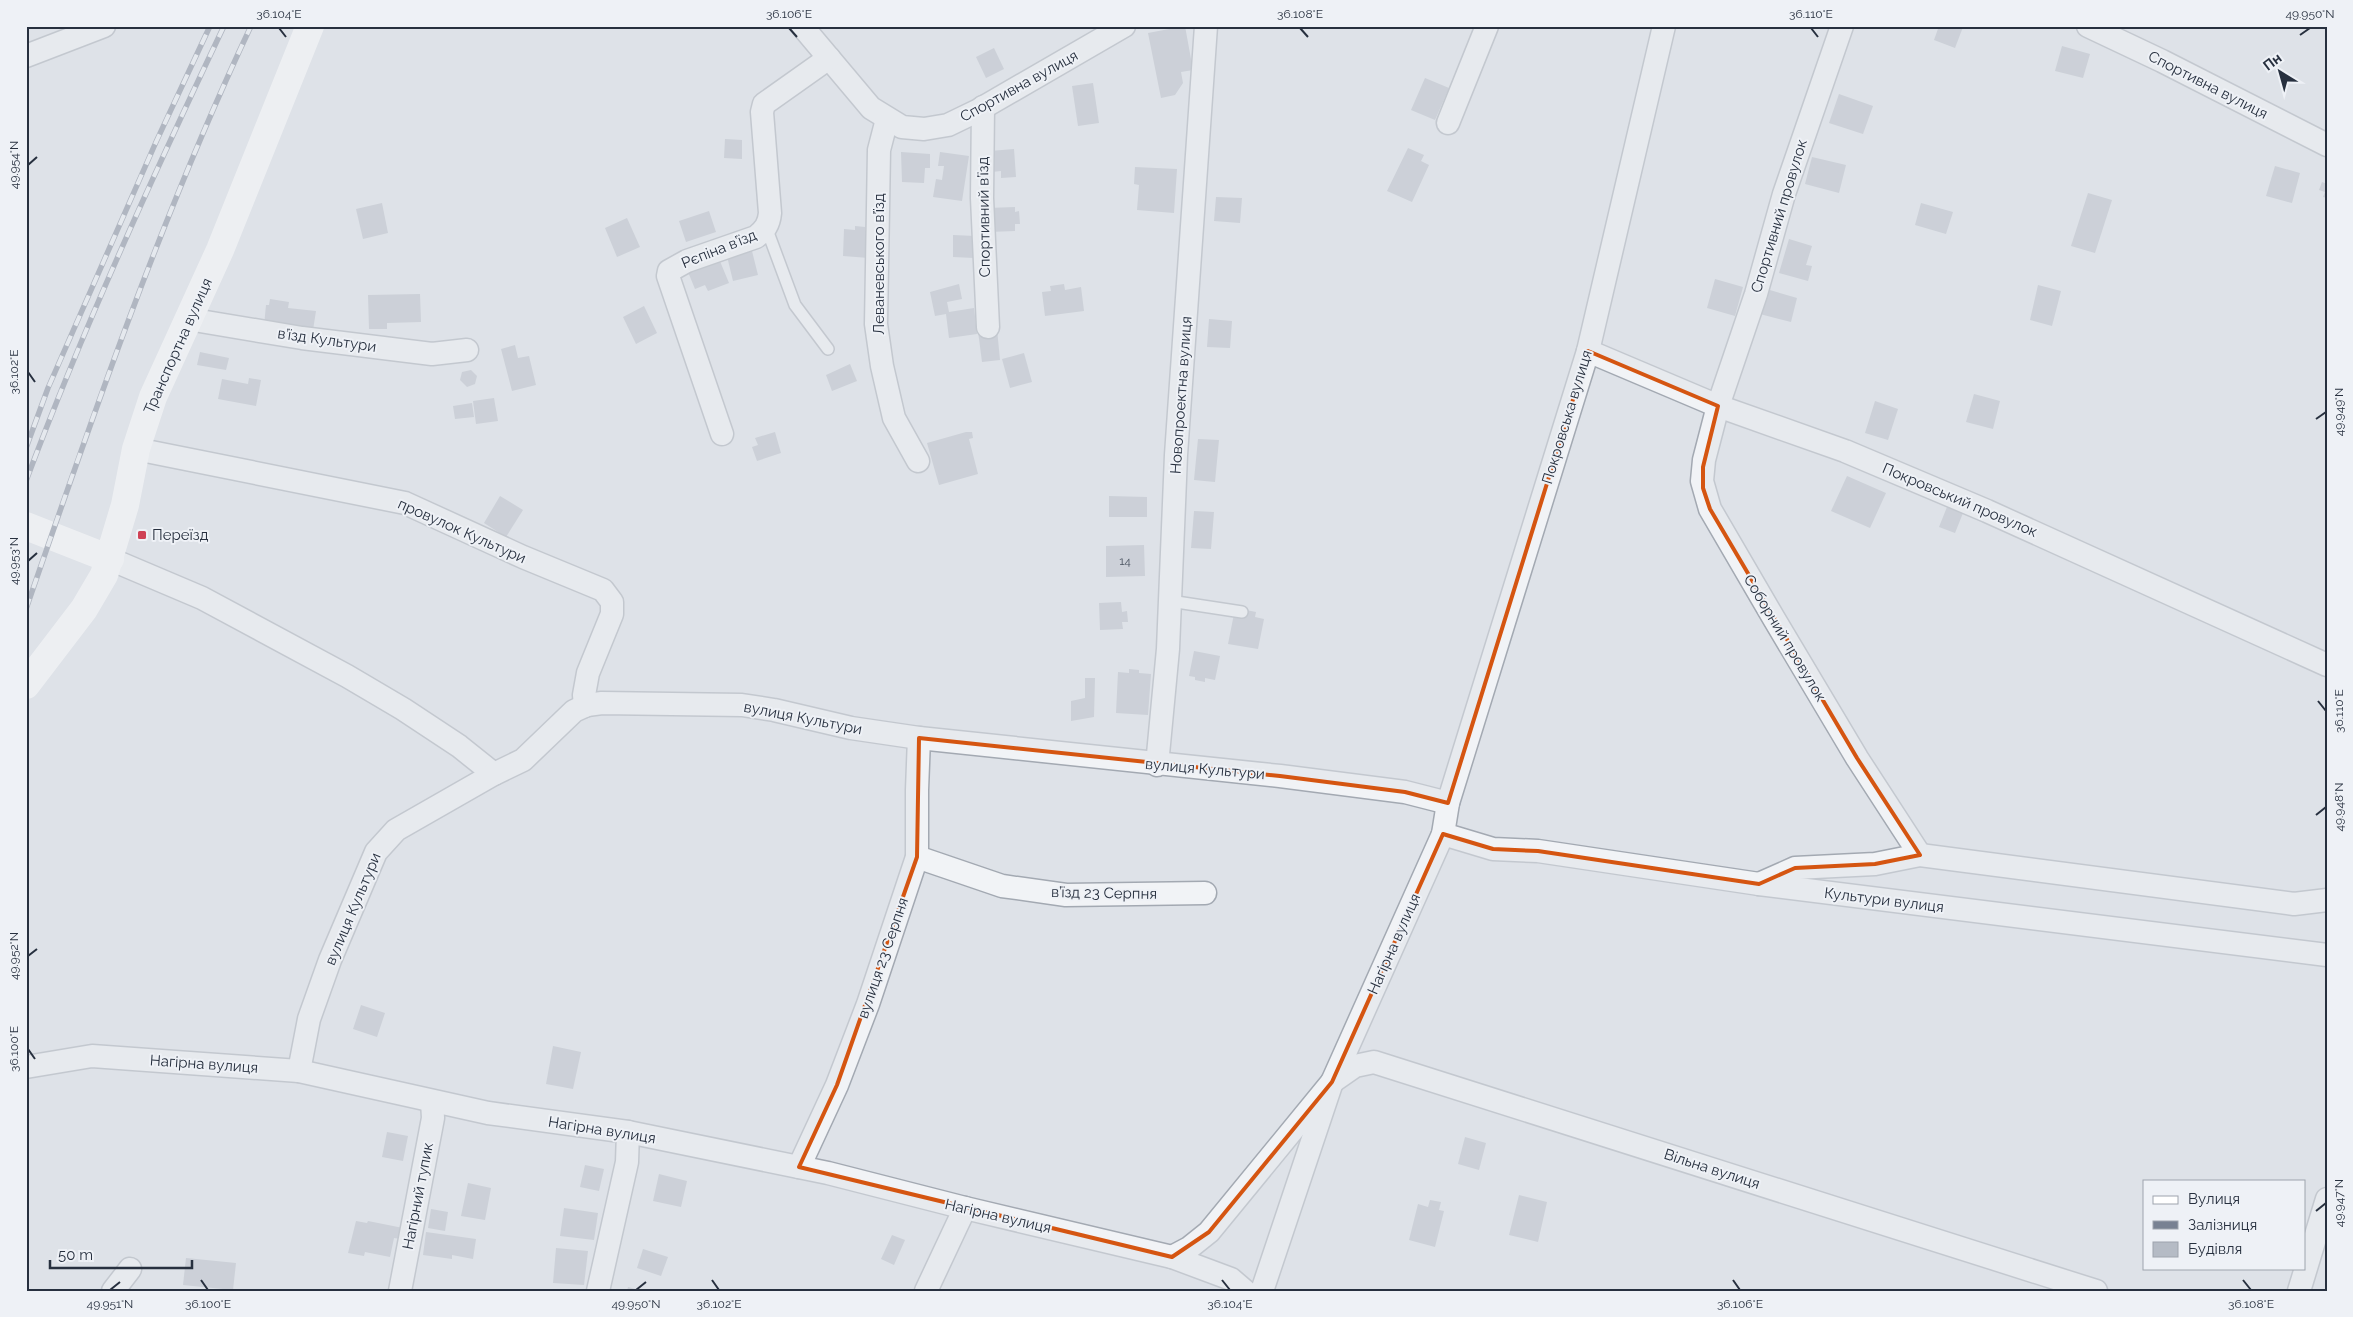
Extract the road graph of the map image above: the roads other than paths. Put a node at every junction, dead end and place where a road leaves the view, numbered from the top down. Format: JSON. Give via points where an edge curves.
{"nodes":[{"id":1,"x":104,"y":26,"type":"edge"},
{"id":2,"x":310,"y":26,"type":"edge"},
{"id":3,"x":802,"y":26,"type":"edge"},
{"id":4,"x":1124,"y":26,"type":"edge"},
{"id":5,"x":1206,"y":26,"type":"edge"},
{"id":6,"x":1487,"y":26,"type":"edge"},
{"id":7,"x":1664,"y":26,"type":"edge"},
{"id":8,"x":1842,"y":26,"type":"edge"},
{"id":9,"x":2088,"y":26,"type":"edge"},
{"id":10,"x":26,"y":56,"type":"edge"},
{"id":11,"x":829,"y":58,"type":"junction"},
{"id":12,"x":983,"y":107,"type":"junction"},
{"id":13,"x":887,"y":119,"type":"junction"},
{"id":14,"x":1448,"y":123,"type":"dead end"},
{"id":15,"x":2325,"y":139,"type":"edge"},
{"id":16,"x":766,"y":226,"type":"junction"},
{"id":17,"x":188,"y":319,"type":"junction"},
{"id":18,"x":988,"y":327,"type":"dead end"},
{"id":19,"x":828,"y":349,"type":"dead end"},
{"id":20,"x":467,"y":350,"type":"dead end"},
{"id":21,"x":1588,"y":351,"type":"junction"},
{"id":22,"x":1718,"y":406,"type":"junction"},
{"id":23,"x":722,"y":434,"type":"dead end"},
{"id":24,"x":136,"y":449,"type":"junction"},
{"id":25,"x":918,"y":461,"type":"dead end"},
{"id":26,"x":26,"y":526,"type":"edge"},
{"id":27,"x":110,"y":559,"type":"junction"},
{"id":28,"x":1170,"y":601,"type":"junction"},
{"id":29,"x":1242,"y":612,"type":"dead end"},
{"id":30,"x":2327,"y":665,"type":"edge"},
{"id":31,"x":26,"y":685,"type":"edge"},
{"id":32,"x":585,"y":706,"type":"junction"},
{"id":33,"x":919,"y":738,"type":"junction"},
{"id":34,"x":1157,"y":765,"type":"junction"},
{"id":35,"x":494,"y":774,"type":"junction"},
{"id":36,"x":1448,"y":803,"type":"junction"},
{"id":37,"x":1443,"y":834,"type":"junction"},
{"id":38,"x":1920,"y":855,"type":"junction"},
{"id":39,"x":917,"y":857,"type":"junction"},
{"id":40,"x":1759,"y":884,"type":"junction"},
{"id":41,"x":1205,"y":893,"type":"dead end"},
{"id":42,"x":2327,"y":900,"type":"edge"},
{"id":43,"x":2327,"y":955,"type":"edge"},
{"id":44,"x":26,"y":1067,"type":"edge"},
{"id":45,"x":299,"y":1071,"type":"junction"},
{"id":46,"x":1332,"y":1082,"type":"junction"},
{"id":47,"x":432,"y":1101,"type":"junction"},
{"id":48,"x":628,"y":1132,"type":"junction"},
{"id":49,"x":799,"y":1167,"type":"junction"},
{"id":50,"x":2327,"y":1199,"type":"edge"},
{"id":51,"x":965,"y":1208,"type":"junction"},
{"id":52,"x":1172,"y":1257,"type":"junction"},
{"id":53,"x":2306,"y":1268,"type":"edge"},
{"id":54,"x":130,"y":1270,"type":"dead end"},
{"id":55,"x":2305,"y":1270,"type":"edge"},
{"id":56,"x":113,"y":1291,"type":"edge"},
{"id":57,"x":400,"y":1291,"type":"edge"},
{"id":58,"x":598,"y":1291,"type":"edge"},
{"id":59,"x":926,"y":1291,"type":"edge"},
{"id":60,"x":1245,"y":1291,"type":"edge"},
{"id":61,"x":1262,"y":1291,"type":"edge"},
{"id":62,"x":2096,"y":1291,"type":"edge"},
{"id":63,"x":2299,"y":1291,"type":"edge"}],
"edges":[{"from":1,"to":10,"type":"street"},
{"from":2,"to":17,"type":"street","name":"Транспортна вулиця","via":[[220,250]]},
{"from":3,"to":11,"type":"street","name":"Спортивна вулиця"},
{"from":4,"to":12,"type":"street","name":"Спортивна вулиця"},
{"from":5,"to":28,"type":"street","name":"Новопроектна вулиця","via":[[1176,455]]},
{"from":6,"to":14,"type":"street"},
{"from":7,"to":21,"type":"street","name":"Покровська вулиця"},
{"from":8,"to":22,"type":"street","name":"Спортивний провулок","via":[[1784,194],[1756,294]]},
{"from":9,"to":15,"type":"street","name":"Спортивна вулиця"},
{"from":11,"to":13,"type":"street","name":"Спортивна вулиця","via":[[870,108]]},
{"from":11,"to":16,"type":"street","name":"Рєпіна в’їзд","via":[[764,104],[770,213]]},
{"from":12,"to":13,"type":"street","name":"Спортивна вулиця","via":[[948,125],[924,129],[902,127]]},
{"from":12,"to":18,"type":"street","name":"Спортивний в’їзд","via":[[982,198]]},
{"from":13,"to":25,"type":"street","name":"Леваневського в’їзд","via":[[879,150],[876,324],[894,418]]},
{"from":16,"to":19,"type":"lane","via":[[795,304]]},
{"from":16,"to":23,"type":"street","name":"Рєпіна в’їзд","via":[[756,237],[669,271]]},
{"from":17,"to":20,"type":"street","name":"в’їзд Культури","via":[[302,338],[432,354]]},
{"from":17,"to":24,"type":"street","name":"Транспортна вулиця","via":[[152,397]]},
{"from":21,"to":22,"type":"street","name":"Покровський провулок"},
{"from":21,"to":36,"type":"street","name":"Покровська вулиця"},
{"from":22,"to":30,"type":"street","name":"Покровський провулок","via":[[1845,451],[1987,511]]},
{"from":22,"to":38,"type":"street","name":"Соборний провулок","via":[[1703,467],[1702,481],[1707,502],[1852,750]]},
{"from":24,"to":27,"type":"street","name":"Транспортна вулиця"},
{"from":24,"to":32,"type":"street","name":"провулок Культури","via":[[405,503],[603,590],[612,602],[612,614],[588,673],[584,689]]},
{"from":26,"to":27,"type":"street"},
{"from":27,"to":31,"type":"street","name":"Транспортна вулиця","via":[[97,591]]},
{"from":27,"to":35,"type":"street","via":[[202,598],[347,676],[403,709]]},
{"from":28,"to":29,"type":"lane"},
{"from":28,"to":34,"type":"street","name":"Новопроектна вулиця"},
{"from":32,"to":33,"type":"street","name":"вулиця Культури","via":[[602,703],[742,705]]},
{"from":32,"to":35,"type":"street","name":"вулиця Культури","via":[[568,715],[524,760]]},
{"from":33,"to":34,"type":"street","name":"вулиця Культури"},
{"from":33,"to":39,"type":"street","name":"вулиця 23 Серпня"},
{"from":34,"to":36,"type":"street","name":"вулиця Культури","via":[[1405,792]]},
{"from":35,"to":45,"type":"street","name":"вулиця Культури","via":[[396,830],[376,852],[309,1019]]},
{"from":36,"to":37,"type":"street","name":"Нагірна вулиця"},
{"from":37,"to":40,"type":"street","name":"Культури вулиця","via":[[1493,849],[1538,851]]},
{"from":37,"to":46,"type":"street","name":"Нагірна вулиця"},
{"from":38,"to":40,"type":"street","via":[[1875,864],[1795,868]]},
{"from":38,"to":42,"type":"street","via":[[2294,904]]},
{"from":39,"to":41,"type":"street","name":"в’їзд 23 Серпня","via":[[1002,886],[1066,896]]},
{"from":39,"to":49,"type":"street","name":"вулиця 23 Серпня","via":[[848,1058]]},
{"from":40,"to":43,"type":"street","name":"Культури вулиця"},
{"from":44,"to":45,"type":"street","name":"Нагірна вулиця","via":[[92,1056]]},
{"from":45,"to":47,"type":"street","name":"Нагірна вулиця"},
{"from":46,"to":52,"type":"street","name":"Нагірна вулиця","via":[[1209,1232]]},
{"from":46,"to":61,"type":"street","name":"Нагірна вулиця"},
{"from":46,"to":62,"type":"street","name":"Вільна вулиця","via":[[1355,1066],[1374,1062]]},
{"from":47,"to":48,"type":"street","name":"Нагірна вулиця","via":[[488,1113]]},
{"from":47,"to":57,"type":"street","name":"Нагірний тупик","via":[[432,1118]]},
{"from":48,"to":49,"type":"street","name":"Нагірна вулиця"},
{"from":48,"to":58,"type":"street","via":[[627,1162]]},
{"from":49,"to":51,"type":"street","name":"Нагірна вулиця"},
{"from":50,"to":53,"type":"street"},
{"from":51,"to":52,"type":"street","name":"Нагірна вулиця"},
{"from":51,"to":59,"type":"street"},
{"from":52,"to":60,"type":"street","name":"Нагірна вулиця","via":[[1231,1279]]},
{"from":54,"to":56,"type":"street"},
{"from":55,"to":63,"type":"street"}]}
